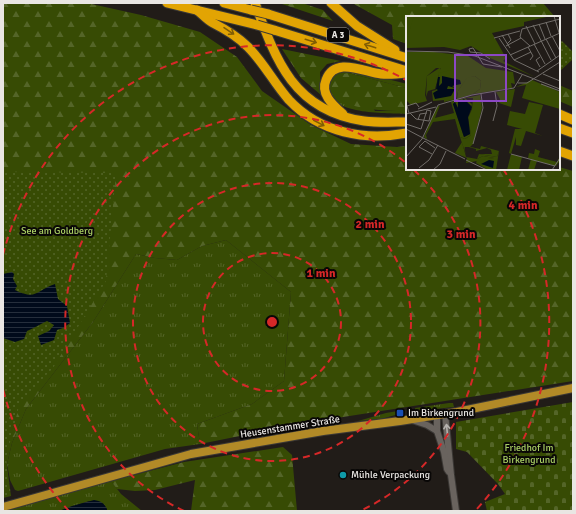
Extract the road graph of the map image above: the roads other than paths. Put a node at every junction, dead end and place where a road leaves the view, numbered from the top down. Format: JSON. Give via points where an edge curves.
{"nodes":[{"id":1,"x":167,"y":3,"type":"edge"},
{"id":2,"x":224,"y":3,"type":"edge"},
{"id":3,"x":331,"y":3,"type":"edge"},
{"id":4,"x":253,"y":6,"type":"edge"},
{"id":5,"x":196,"y":10,"type":"junction"},
{"id":6,"x":406,"y":56,"type":"edge"},
{"id":7,"x":406,"y":57,"type":"edge"},
{"id":8,"x":406,"y":72,"type":"edge"},
{"id":9,"x":406,"y":72,"type":"edge"},
{"id":10,"x":560,"y":114,"type":"edge"},
{"id":11,"x":347,"y":117,"type":"junction"},
{"id":12,"x":573,"y":120,"type":"edge"},
{"id":13,"x":406,"y":122,"type":"edge"},
{"id":14,"x":560,"y":128,"type":"edge"},
{"id":15,"x":406,"y":133,"type":"edge"},
{"id":16,"x":573,"y":133,"type":"edge"},
{"id":17,"x":560,"y":151,"type":"edge"},
{"id":18,"x":573,"y":156,"type":"edge"},
{"id":19,"x":573,"y":388,"type":"edge"},
{"id":20,"x":441,"y":414,"type":"junction"},
{"id":21,"x":411,"y":419,"type":"junction"},
{"id":22,"x":437,"y":431,"type":"junction"},
{"id":23,"x":451,"y":475,"type":"junction"},
{"id":24,"x":3,"y":507,"type":"edge"},
{"id":25,"x":456,"y":511,"type":"edge"}],
"edges":[{"from":1,"to":5,"type":"highway","number":"A 3"},
{"from":2,"to":4,"type":"highway","number":"A 3"},
{"from":3,"to":6,"type":"highway","via":[[357,26]]},
{"from":7,"to":4,"type":"highway","number":"A 3","one_way":true,"bridge":true,"via":[[268,14]]},
{"from":4,"to":11,"type":"highway","via":[[287,76],[315,102]]},
{"from":5,"to":8,"type":"highway","number":"A 3","one_way":true,"bridge":true,"via":[[257,25]]},
{"from":5,"to":15,"type":"highway","one_way":true,"via":[[228,30],[246,46],[290,101],[313,119],[335,130],[356,135],[377,137]]},
{"from":9,"to":11,"type":"highway","via":[[382,74],[344,66],[332,71],[326,80],[325,92],[332,104]]},
{"from":10,"to":12,"type":"highway"},
{"from":11,"to":13,"type":"highway","via":[[366,121]]},
{"from":14,"to":16,"type":"highway"},
{"from":17,"to":18,"type":"highway"},
{"from":19,"to":20,"type":"main road","name":"Heusenstammer Straße"},
{"from":20,"to":21,"type":"main road","name":"Heusenstammer Straße"},
{"from":20,"to":22,"type":"street"},
{"from":23,"to":20,"type":"street","one_way":true},
{"from":21,"to":22,"type":"street"},
{"from":21,"to":24,"type":"main road","name":"Heusenstammer Straße","via":[[191,454]]},
{"from":22,"to":23,"type":"street"},
{"from":23,"to":25,"type":"street"}]}
